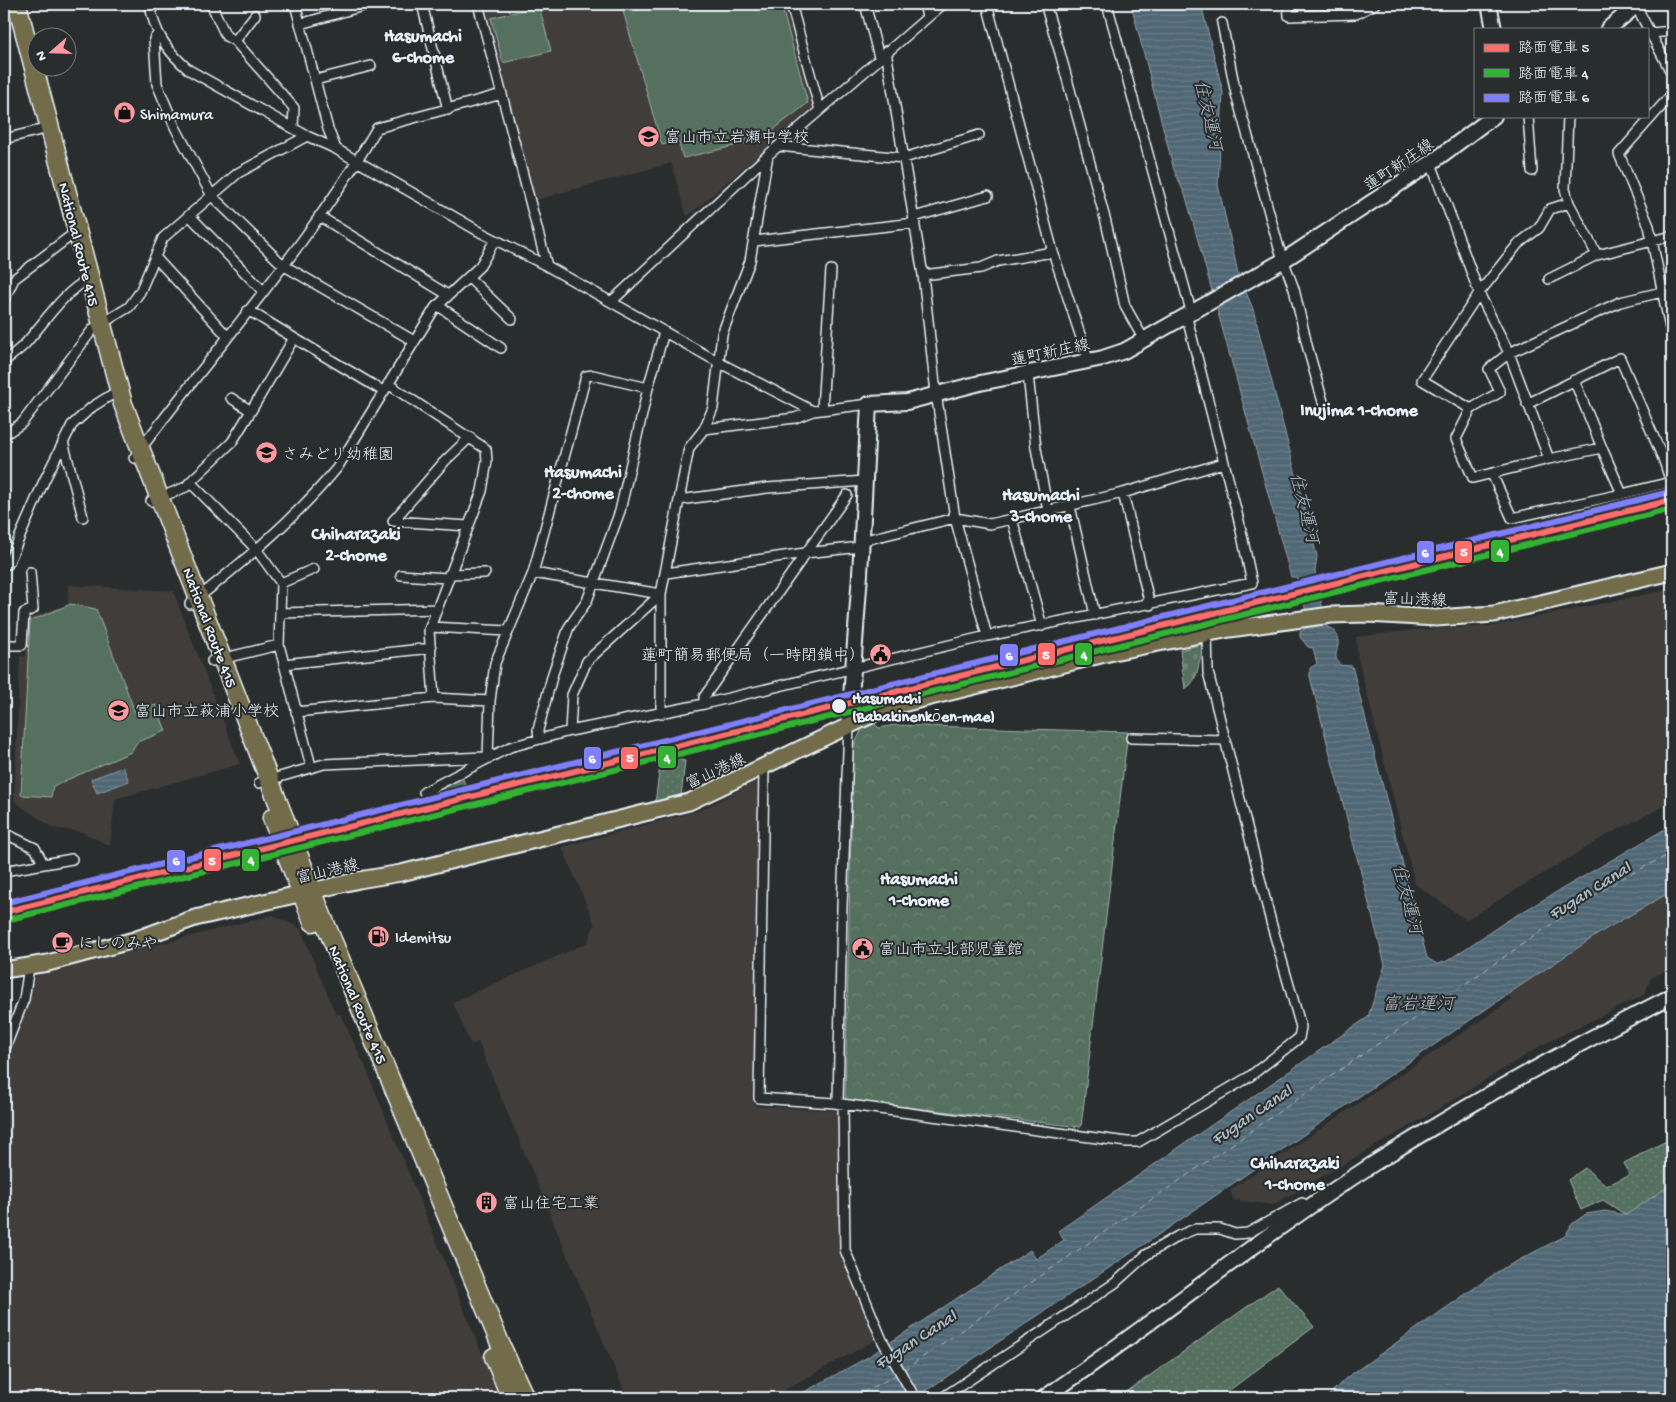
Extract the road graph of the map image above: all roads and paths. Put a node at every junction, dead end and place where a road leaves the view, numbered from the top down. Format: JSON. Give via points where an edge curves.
{"nodes":[{"id":1,"x":7,"y":4,"type":"edge"},
{"id":2,"x":18,"y":4,"type":"edge"},
{"id":3,"x":150,"y":4,"type":"edge"},
{"id":4,"x":211,"y":4,"type":"edge"},
{"id":5,"x":295,"y":4,"type":"edge"},
{"id":6,"x":370,"y":4,"type":"edge"},
{"id":7,"x":422,"y":4,"type":"edge"},
{"id":8,"x":478,"y":4,"type":"edge"},
{"id":9,"x":791,"y":4,"type":"edge"},
{"id":10,"x":865,"y":4,"type":"edge"},
{"id":11,"x":924,"y":4,"type":"edge"},
{"id":12,"x":943,"y":4,"type":"edge"},
{"id":13,"x":987,"y":4,"type":"edge"},
{"id":14,"x":1045,"y":4,"type":"edge"},
{"id":15,"x":1107,"y":4,"type":"edge"},
{"id":16,"x":1288,"y":4,"type":"edge"},
{"id":17,"x":1375,"y":4,"type":"edge"},
{"id":18,"x":1489,"y":4,"type":"edge"},
{"id":19,"x":1637,"y":5,"type":"edge"},
{"id":20,"x":255,"y":15,"type":"dead end"},
{"id":21,"x":927,"y":17,"type":"junction"},
{"id":22,"x":1222,"y":23,"type":"dead end"},
{"id":23,"x":300,"y":24,"type":"junction"},
{"id":24,"x":1494,"y":28,"type":"edge"},
{"id":25,"x":1609,"y":28,"type":"edge"},
{"id":26,"x":1672,"y":31,"type":"edge"},
{"id":27,"x":1652,"y":33,"type":"junction"},
{"id":28,"x":158,"y":34,"type":"junction"},
{"id":29,"x":235,"y":41,"type":"junction"},
{"id":30,"x":882,"y":54,"type":"junction"},
{"id":31,"x":371,"y":66,"type":"dead end"},
{"id":32,"x":1672,"y":74,"type":"edge"},
{"id":33,"x":315,"y":80,"type":"junction"},
{"id":34,"x":502,"y":94,"type":"junction"},
{"id":35,"x":1672,"y":94,"type":"edge"},
{"id":36,"x":448,"y":110,"type":"junction"},
{"id":37,"x":820,"y":110,"type":"junction"},
{"id":38,"x":1491,"y":118,"type":"edge"},
{"id":39,"x":1528,"y":118,"type":"edge"},
{"id":40,"x":1568,"y":118,"type":"edge"},
{"id":41,"x":293,"y":127,"type":"junction"},
{"id":42,"x":45,"y":129,"type":"junction"},
{"id":43,"x":980,"y":135,"type":"dead end"},
{"id":44,"x":307,"y":136,"type":"junction"},
{"id":45,"x":4,"y":139,"type":"edge"},
{"id":46,"x":778,"y":146,"type":"junction"},
{"id":47,"x":336,"y":148,"type":"junction"},
{"id":48,"x":768,"y":155,"type":"junction"},
{"id":49,"x":904,"y":158,"type":"junction"},
{"id":50,"x":357,"y":162,"type":"junction"},
{"id":51,"x":1431,"y":163,"type":"junction"},
{"id":52,"x":1532,"y":171,"type":"dead end"},
{"id":53,"x":212,"y":196,"type":"junction"},
{"id":54,"x":988,"y":196,"type":"dead end"},
{"id":55,"x":1569,"y":203,"type":"junction"},
{"id":56,"x":189,"y":215,"type":"junction"},
{"id":57,"x":318,"y":216,"type":"junction"},
{"id":58,"x":915,"y":220,"type":"junction"},
{"id":59,"x":73,"y":234,"type":"junction"},
{"id":60,"x":1672,"y":236,"type":"edge"},
{"id":61,"x":495,"y":240,"type":"junction"},
{"id":62,"x":754,"y":241,"type":"junction"},
{"id":63,"x":1651,"y":242,"type":"junction"},
{"id":64,"x":1053,"y":252,"type":"junction"},
{"id":65,"x":1598,"y":255,"type":"junction"},
{"id":66,"x":155,"y":257,"type":"junction"},
{"id":67,"x":1284,"y":260,"type":"junction"},
{"id":68,"x":283,"y":265,"type":"junction"},
{"id":69,"x":547,"y":266,"type":"junction"},
{"id":70,"x":831,"y":270,"type":"dead end"},
{"id":71,"x":924,"y":275,"type":"junction"},
{"id":72,"x":468,"y":278,"type":"junction"},
{"id":73,"x":1549,"y":279,"type":"dead end"},
{"id":74,"x":85,"y":281,"type":"junction"},
{"id":75,"x":263,"y":291,"type":"junction"},
{"id":76,"x":1662,"y":292,"type":"junction"},
{"id":77,"x":1479,"y":293,"type":"junction"},
{"id":78,"x":448,"y":295,"type":"junction"},
{"id":79,"x":4,"y":300,"type":"edge"},
{"id":80,"x":611,"y":302,"type":"junction"},
{"id":81,"x":437,"y":305,"type":"junction"},
{"id":82,"x":248,"y":310,"type":"junction"},
{"id":83,"x":1191,"y":311,"type":"junction"},
{"id":84,"x":512,"y":319,"type":"dead end"},
{"id":85,"x":97,"y":327,"type":"junction"},
{"id":86,"x":664,"y":332,"type":"junction"},
{"id":87,"x":228,"y":337,"type":"junction"},
{"id":88,"x":294,"y":338,"type":"junction"},
{"id":89,"x":1672,"y":338,"type":"edge"},
{"id":90,"x":1144,"y":340,"type":"junction"},
{"id":91,"x":414,"y":341,"type":"junction"},
{"id":92,"x":501,"y":348,"type":"dead end"},
{"id":93,"x":1509,"y":354,"type":"junction"},
{"id":94,"x":4,"y":361,"type":"edge"},
{"id":95,"x":1089,"y":362,"type":"junction"},
{"id":96,"x":720,"y":363,"type":"junction"},
{"id":97,"x":1028,"y":374,"type":"junction"},
{"id":98,"x":1574,"y":380,"type":"junction"},
{"id":99,"x":385,"y":388,"type":"junction"},
{"id":100,"x":648,"y":388,"type":"junction"},
{"id":101,"x":115,"y":392,"type":"junction"},
{"id":102,"x":936,"y":393,"type":"junction"},
{"id":103,"x":231,"y":398,"type":"dead end"},
{"id":104,"x":869,"y":404,"type":"junction"},
{"id":105,"x":1527,"y":404,"type":"junction"},
{"id":106,"x":1325,"y":409,"type":"dead end"},
{"id":107,"x":818,"y":410,"type":"junction"},
{"id":108,"x":1470,"y":410,"type":"junction"},
{"id":109,"x":251,"y":411,"type":"junction"},
{"id":110,"x":704,"y":429,"type":"junction"},
{"id":111,"x":4,"y":435,"type":"edge"},
{"id":112,"x":470,"y":437,"type":"junction"},
{"id":113,"x":63,"y":442,"type":"junction"},
{"id":114,"x":1602,"y":448,"type":"junction"},
{"id":115,"x":138,"y":454,"type":"junction"},
{"id":116,"x":1549,"y":459,"type":"junction"},
{"id":117,"x":1668,"y":459,"type":"edge"},
{"id":118,"x":1224,"y":463,"type":"junction"},
{"id":119,"x":1492,"y":474,"type":"junction"},
{"id":120,"x":864,"y":481,"type":"junction"},
{"id":121,"x":190,"y":482,"type":"junction"},
{"id":122,"x":1123,"y":493,"type":"junction"},
{"id":123,"x":1622,"y":494,"type":"junction"},
{"id":124,"x":847,"y":495,"type":"dead end"},
{"id":125,"x":155,"y":499,"type":"junction"},
{"id":126,"x":679,"y":500,"type":"junction"},
{"id":127,"x":1070,"y":506,"type":"junction"},
{"id":128,"x":1048,"y":511,"type":"junction"},
{"id":129,"x":83,"y":517,"type":"dead end"},
{"id":130,"x":954,"y":518,"type":"junction"},
{"id":131,"x":1012,"y":518,"type":"junction"},
{"id":132,"x":468,"y":526,"type":"junction"},
{"id":133,"x":861,"y":544,"type":"junction"},
{"id":134,"x":256,"y":548,"type":"junction"},
{"id":135,"x":805,"y":552,"type":"junction"},
{"id":136,"x":4,"y":564,"type":"edge"},
{"id":137,"x":314,"y":569,"type":"dead end"},
{"id":138,"x":30,"y":572,"type":"dead end"},
{"id":139,"x":666,"y":572,"type":"junction"},
{"id":140,"x":1672,"y":572,"type":"edge"},
{"id":141,"x":485,"y":573,"type":"dead end"},
{"id":142,"x":533,"y":573,"type":"junction"},
{"id":143,"x":402,"y":575,"type":"dead end"},
{"id":144,"x":448,"y":576,"type":"junction"},
{"id":145,"x":281,"y":583,"type":"junction"},
{"id":146,"x":594,"y":584,"type":"junction"},
{"id":147,"x":661,"y":594,"type":"junction"},
{"id":148,"x":195,"y":600,"type":"junction"},
{"id":149,"x":1150,"y":605,"type":"junction"},
{"id":150,"x":437,"y":609,"type":"junction"},
{"id":151,"x":280,"y":613,"type":"junction"},
{"id":152,"x":1095,"y":615,"type":"junction"},
{"id":153,"x":430,"y":626,"type":"junction"},
{"id":154,"x":1042,"y":626,"type":"junction"},
{"id":155,"x":508,"y":631,"type":"junction"},
{"id":156,"x":1207,"y":634,"type":"junction"},
{"id":157,"x":987,"y":636,"type":"junction"},
{"id":158,"x":4,"y":644,"type":"edge"},
{"id":159,"x":279,"y":645,"type":"junction"},
{"id":160,"x":431,"y":648,"type":"junction"},
{"id":161,"x":217,"y":660,"type":"junction"},
{"id":162,"x":284,"y":664,"type":"junction"},
{"id":163,"x":854,"y":667,"type":"junction"},
{"id":164,"x":434,"y":698,"type":"junction"},
{"id":165,"x":490,"y":701,"type":"junction"},
{"id":166,"x":704,"y":704,"type":"junction"},
{"id":167,"x":296,"y":712,"type":"junction"},
{"id":168,"x":661,"y":714,"type":"junction"},
{"id":169,"x":849,"y":726,"type":"junction"},
{"id":170,"x":570,"y":731,"type":"junction"},
{"id":171,"x":1131,"y":738,"type":"dead end"},
{"id":172,"x":539,"y":739,"type":"junction"},
{"id":173,"x":1226,"y":740,"type":"junction"},
{"id":174,"x":488,"y":758,"type":"junction"},
{"id":175,"x":311,"y":766,"type":"junction"},
{"id":176,"x":764,"y":766,"type":"junction"},
{"id":177,"x":264,"y":781,"type":"junction"},
{"id":178,"x":424,"y":792,"type":"dead end"},
{"id":179,"x":4,"y":833,"type":"edge"},
{"id":180,"x":72,"y":859,"type":"dead end"},
{"id":181,"x":43,"y":862,"type":"junction"},
{"id":182,"x":4,"y":871,"type":"edge"},
{"id":183,"x":307,"y":892,"type":"junction"},
{"id":184,"x":29,"y":967,"type":"junction"},
{"id":185,"x":4,"y":970,"type":"edge"},
{"id":186,"x":1672,"y":996,"type":"edge"},
{"id":187,"x":4,"y":1051,"type":"edge"},
{"id":188,"x":840,"y":1104,"type":"junction"},
{"id":189,"x":1309,"y":1207,"type":"junction"},
{"id":190,"x":511,"y":1398,"type":"edge"},
{"id":191,"x":525,"y":1398,"type":"edge"},
{"id":192,"x":915,"y":1398,"type":"edge"},
{"id":193,"x":942,"y":1398,"type":"edge"},
{"id":194,"x":1044,"y":1398,"type":"edge"}],
"edges":[{"from":1,"to":42,"type":"highway","name":"National Route 415"},
{"from":2,"to":42,"type":"highway","name":"National Route 415"},
{"from":3,"to":28,"type":"street"},
{"from":4,"to":29,"type":"street","via":[[226,36]]},
{"from":5,"to":23,"type":"street"},
{"from":6,"to":23,"type":"street"},
{"from":7,"to":36,"type":"street"},
{"from":8,"to":34,"type":"street"},
{"from":9,"to":37,"type":"street"},
{"from":10,"to":30,"type":"street"},
{"from":11,"to":21,"type":"street"},
{"from":12,"to":21,"type":"street"},
{"from":13,"to":64,"type":"street"},
{"from":14,"to":90,"type":"street","via":[[1104,212],[1125,306]]},
{"from":15,"to":83,"type":"street"},
{"from":16,"to":17,"type":"street","via":[[1289,16],[1356,14]]},
{"from":18,"to":24,"type":"main road"},
{"from":19,"to":25,"type":"main road"},
{"from":19,"to":27,"type":"street"},
{"from":20,"to":29,"type":"street"},
{"from":21,"to":30,"type":"street"},
{"from":22,"to":67,"type":"street","via":[[1236,94]]},
{"from":23,"to":33,"type":"street"},
{"from":26,"to":27,"type":"street"},
{"from":27,"to":32,"type":"street"},
{"from":28,"to":41,"type":"street","via":[[172,55],[189,70]]},
{"from":28,"to":53,"type":"street","via":[[154,39],[157,84],[175,127]]},
{"from":29,"to":41,"type":"street","via":[[294,108]]},
{"from":30,"to":37,"type":"street"},
{"from":30,"to":49,"type":"street"},
{"from":31,"to":33,"type":"street"},
{"from":33,"to":47,"type":"street"},
{"from":34,"to":36,"type":"street"},
{"from":34,"to":69,"type":"street"},
{"from":35,"to":63,"type":"street","via":[[1620,154],[1649,226]]},
{"from":36,"to":50,"type":"street","via":[[376,128]]},
{"from":37,"to":46,"type":"street"},
{"from":38,"to":51,"type":"main road","name":"蓮町新庄線"},
{"from":39,"to":52,"type":"street"},
{"from":40,"to":55,"type":"street","via":[[1565,189]]},
{"from":41,"to":44,"type":"street"},
{"from":42,"to":45,"type":"street"},
{"from":42,"to":59,"type":"highway","name":"National Route 415"},
{"from":43,"to":49,"type":"street"},
{"from":44,"to":47,"type":"street"},
{"from":44,"to":53,"type":"street","via":[[238,173]]},
{"from":46,"to":48,"type":"street"},
{"from":46,"to":49,"type":"street"},
{"from":47,"to":50,"type":"street"},
{"from":48,"to":62,"type":"street"},
{"from":48,"to":80,"type":"street"},
{"from":49,"to":58,"type":"street"},
{"from":50,"to":57,"type":"street"},
{"from":50,"to":61,"type":"street"},
{"from":51,"to":67,"type":"main road","name":"蓮町新庄線"},
{"from":51,"to":77,"type":"street"},
{"from":53,"to":56,"type":"street"},
{"from":53,"to":68,"type":"street"},
{"from":54,"to":58,"type":"street"},
{"from":55,"to":65,"type":"street"},
{"from":55,"to":77,"type":"street","via":[[1550,209],[1539,228],[1518,244]]},
{"from":56,"to":66,"type":"street","via":[[163,238]]},
{"from":56,"to":75,"type":"street"},
{"from":57,"to":68,"type":"street"},
{"from":57,"to":78,"type":"street"},
{"from":58,"to":62,"type":"street"},
{"from":58,"to":71,"type":"street"},
{"from":59,"to":74,"type":"highway","name":"National Route 415"},
{"from":59,"to":79,"type":"street","via":[[14,279]]},
{"from":60,"to":63,"type":"street"},
{"from":61,"to":69,"type":"street"},
{"from":61,"to":72,"type":"street","via":[[480,266]]},
{"from":62,"to":96,"type":"street","via":[[750,261],[722,334]]},
{"from":63,"to":65,"type":"street"},
{"from":63,"to":76,"type":"street"},
{"from":64,"to":71,"type":"street","via":[[998,261],[981,268]]},
{"from":64,"to":95,"type":"street"},
{"from":65,"to":73,"type":"street"},
{"from":66,"to":85,"type":"street","via":[[140,292],[129,307]]},
{"from":66,"to":87,"type":"street"},
{"from":67,"to":83,"type":"main road","name":"蓮町新庄線"},
{"from":67,"to":106,"type":"street"},
{"from":68,"to":75,"type":"street"},
{"from":68,"to":91,"type":"street"},
{"from":69,"to":80,"type":"street"},
{"from":70,"to":107,"type":"street"},
{"from":71,"to":102,"type":"street"},
{"from":72,"to":78,"type":"street"},
{"from":72,"to":84,"type":"street"},
{"from":74,"to":85,"type":"highway","name":"National Route 415"},
{"from":74,"to":94,"type":"street","via":[[62,301],[24,346]]},
{"from":75,"to":82,"type":"street"},
{"from":76,"to":89,"type":"street"},
{"from":76,"to":93,"type":"street","via":[[1620,302]]},
{"from":77,"to":93,"type":"street"},
{"from":77,"to":108,"type":"street","via":[[1422,380]]},
{"from":78,"to":81,"type":"street"},
{"from":80,"to":86,"type":"street"},
{"from":81,"to":91,"type":"street"},
{"from":81,"to":92,"type":"street"},
{"from":82,"to":87,"type":"street"},
{"from":82,"to":88,"type":"street"},
{"from":83,"to":90,"type":"main road","name":"蓮町新庄線"},
{"from":83,"to":118,"type":"street"},
{"from":85,"to":101,"type":"highway","name":"National Route 415"},
{"from":85,"to":111,"type":"street","via":[[22,423]]},
{"from":86,"to":96,"type":"street"},
{"from":86,"to":100,"type":"street"},
{"from":87,"to":115,"type":"street"},
{"from":88,"to":99,"type":"street"},
{"from":88,"to":109,"type":"street"},
{"from":90,"to":95,"type":"main road","name":"蓮町新庄線","via":[[1124,351]]},
{"from":91,"to":99,"type":"street"},
{"from":93,"to":105,"type":"street"},
{"from":93,"to":108,"type":"street","via":[[1489,369],[1500,392]]},
{"from":95,"to":97,"type":"main road","name":"蓮町新庄線"},
{"from":96,"to":107,"type":"street"},
{"from":96,"to":110,"type":"street","via":[[713,408]]},
{"from":97,"to":102,"type":"main road","name":"蓮町新庄線"},
{"from":97,"to":128,"type":"street","via":[[1036,448]]},
{"from":98,"to":105,"type":"street"},
{"from":98,"to":114,"type":"street"},
{"from":98,"to":117,"type":"street","via":[[1620,358]]},
{"from":99,"to":112,"type":"street"},
{"from":99,"to":134,"type":"street","via":[[337,468],[319,491]]},
{"from":100,"to":142,"type":"street","via":[[593,374],[586,376]]},
{"from":100,"to":146,"type":"street","via":[[620,512]]},
{"from":101,"to":113,"type":"street","via":[[72,425]]},
{"from":101,"to":115,"type":"highway","name":"National Route 415"},
{"from":102,"to":104,"type":"main road","name":"蓮町新庄線","via":[[906,402]]},
{"from":102,"to":130,"type":"street"},
{"from":103,"to":109,"type":"street"},
{"from":104,"to":107,"type":"street"},
{"from":104,"to":120,"type":"main road"},
{"from":105,"to":116,"type":"street"},
{"from":107,"to":110,"type":"street","via":[[795,418]]},
{"from":108,"to":119,"type":"street","via":[[1456,439],[1473,478]]},
{"from":109,"to":121,"type":"street","via":[[232,442]]},
{"from":110,"to":126,"type":"street","via":[[689,448]]},
{"from":112,"to":132,"type":"street","via":[[486,449],[487,461],[482,491]]},
{"from":112,"to":132,"type":"street","via":[[392,521]]},
{"from":113,"to":129,"type":"street"},
{"from":113,"to":136,"type":"street","via":[[8,564]]},
{"from":114,"to":116,"type":"street"},
{"from":114,"to":123,"type":"street"},
{"from":115,"to":125,"type":"highway","name":"National Route 415"},
{"from":116,"to":119,"type":"street"},
{"from":117,"to":123,"type":"street","via":[[1671,482]]},
{"from":118,"to":122,"type":"street"},
{"from":118,"to":149,"type":"street","via":[[1252,583]]},
{"from":119,"to":123,"type":"street","via":[[1512,518]]},
{"from":120,"to":126,"type":"street","via":[[767,488]]},
{"from":120,"to":133,"type":"main road"},
{"from":121,"to":125,"type":"street","via":[[186,487]]},
{"from":121,"to":134,"type":"street"},
{"from":122,"to":127,"type":"street"},
{"from":122,"to":149,"type":"street"},
{"from":124,"to":135,"type":"street"},
{"from":125,"to":148,"type":"highway","name":"National Route 415"},
{"from":126,"to":139,"type":"street"},
{"from":127,"to":128,"type":"street"},
{"from":127,"to":152,"type":"street"},
{"from":128,"to":131,"type":"street"},
{"from":130,"to":131,"type":"street","via":[[990,524]]},
{"from":130,"to":133,"type":"street"},
{"from":130,"to":157,"type":"street"},
{"from":131,"to":154,"type":"street"},
{"from":132,"to":144,"type":"street"},
{"from":133,"to":135,"type":"street"},
{"from":133,"to":163,"type":"main road"},
{"from":134,"to":145,"type":"street"},
{"from":134,"to":148,"type":"street"},
{"from":135,"to":139,"type":"street"},
{"from":135,"to":166,"type":"street","via":[[704,697]]},
{"from":137,"to":145,"type":"street"},
{"from":138,"to":158,"type":"street","via":[[33,609],[24,613],[22,645]]},
{"from":139,"to":147,"type":"street"},
{"from":140,"to":156,"type":"main road","name":"富山港線","via":[[1494,614],[1446,618],[1331,615]]},
{"from":141,"to":144,"type":"street"},
{"from":142,"to":146,"type":"street"},
{"from":142,"to":155,"type":"street"},
{"from":143,"to":144,"type":"street"},
{"from":144,"to":150,"type":"street"},
{"from":145,"to":151,"type":"street"},
{"from":146,"to":147,"type":"street"},
{"from":146,"to":172,"type":"street","via":[[569,627],[553,673],[538,730]]},
{"from":147,"to":168,"type":"street"},
{"from":147,"to":170,"type":"street","via":[[587,661],[572,695]]},
{"from":148,"to":161,"type":"highway","name":"National Route 415"},
{"from":149,"to":152,"type":"street"},
{"from":150,"to":151,"type":"street"},
{"from":150,"to":153,"type":"street"},
{"from":151,"to":159,"type":"street"},
{"from":152,"to":154,"type":"street"},
{"from":153,"to":155,"type":"street"},
{"from":153,"to":160,"type":"street"},
{"from":154,"to":157,"type":"street"},
{"from":155,"to":165,"type":"street","via":[[495,663]]},
{"from":156,"to":169,"type":"main road","name":"富山港線","via":[[1113,652],[902,702]]},
{"from":156,"to":173,"type":"street","via":[[1208,672]]},
{"from":157,"to":163,"type":"street"},
{"from":159,"to":161,"type":"street"},
{"from":159,"to":162,"type":"street"},
{"from":160,"to":162,"type":"street"},
{"from":160,"to":164,"type":"street"},
{"from":161,"to":177,"type":"highway","name":"National Route 415"},
{"from":162,"to":167,"type":"street"},
{"from":163,"to":166,"type":"street"},
{"from":163,"to":169,"type":"main road"},
{"from":164,"to":165,"type":"street"},
{"from":164,"to":167,"type":"street"},
{"from":165,"to":174,"type":"street"},
{"from":166,"to":168,"type":"street"},
{"from":167,"to":175,"type":"street"},
{"from":168,"to":170,"type":"street"},
{"from":169,"to":176,"type":"main road","name":"富山港線"},
{"from":169,"to":188,"type":"street","via":[[842,907]]},
{"from":170,"to":172,"type":"street"},
{"from":171,"to":173,"type":"street"},
{"from":172,"to":174,"type":"street","via":[[510,747]]},
{"from":173,"to":188,"type":"street","via":[[1272,926],[1301,1027],[1299,1038],[1249,1077],[1138,1142]]},
{"from":174,"to":175,"type":"street"},
{"from":174,"to":178,"type":"street"},
{"from":175,"to":177,"type":"street"},
{"from":176,"to":183,"type":"main road","name":"富山港線","via":[[689,802],[401,873]]},
{"from":176,"to":188,"type":"street","via":[[759,1098]]},
{"from":177,"to":183,"type":"highway","name":"National Route 415"},
{"from":179,"to":181,"type":"street","via":[[35,848]]},
{"from":180,"to":181,"type":"street"},
{"from":181,"to":182,"type":"street"},
{"from":183,"to":184,"type":"main road","name":"富山港線","via":[[195,918],[134,940]]},
{"from":183,"to":190,"type":"highway","name":"National Route 415"},
{"from":183,"to":191,"type":"highway","name":"National Route 415"},
{"from":184,"to":185,"type":"main road","name":"富山港線"},
{"from":184,"to":187,"type":"street","via":[[24,999]]},
{"from":186,"to":189,"type":"main road","via":[[1518,1078]]},
{"from":188,"to":192,"type":"street","via":[[844,1250],[882,1340]]},
{"from":189,"to":193,"type":"street","via":[[1302,1204],[1248,1233],[1195,1229],[1178,1236],[1146,1255],[1115,1283]]},
{"from":189,"to":194,"type":"main road"}]}
